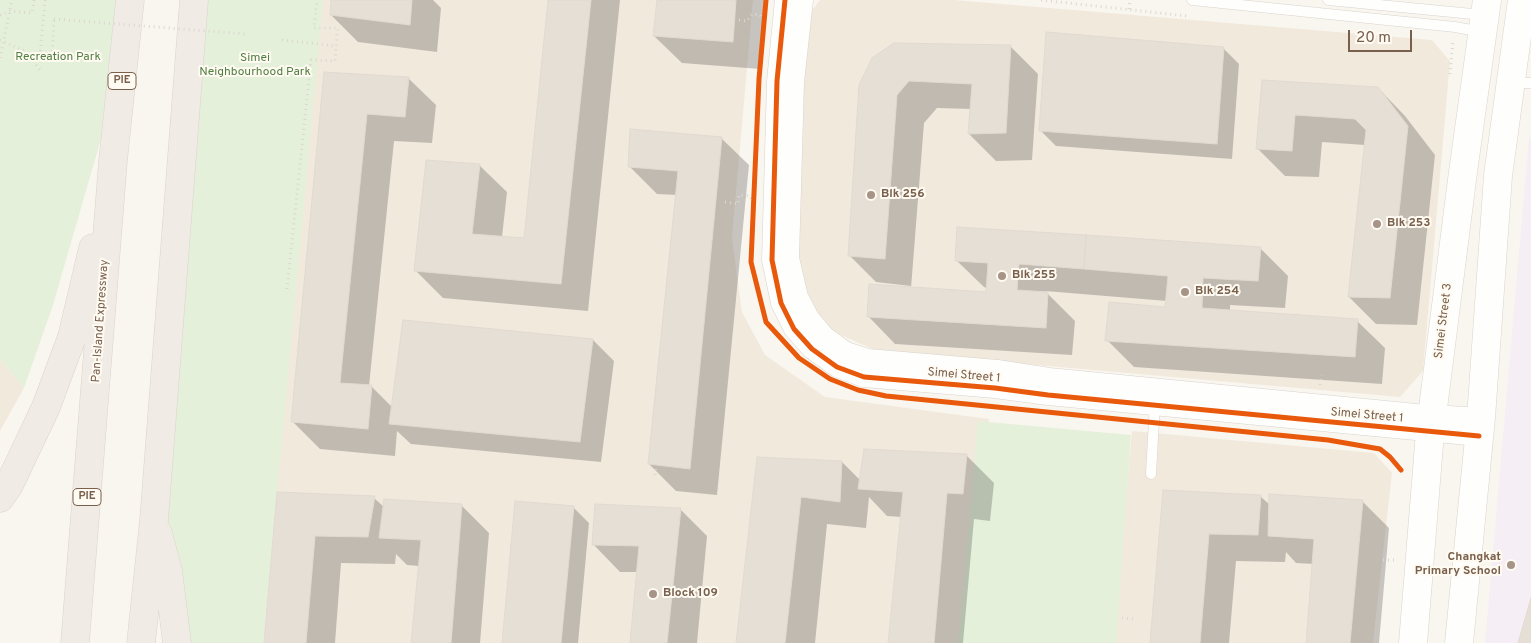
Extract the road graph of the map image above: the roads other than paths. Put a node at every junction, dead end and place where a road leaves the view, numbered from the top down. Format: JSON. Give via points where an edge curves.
{"nodes":[{"id":1,"x":130,"y":0,"type":"edge"},
{"id":2,"x":194,"y":0,"type":"edge"},
{"id":3,"x":785,"y":0,"type":"edge"},
{"id":4,"x":804,"y":0,"type":"edge"},
{"id":5,"x":1192,"y":0,"type":"edge"},
{"id":6,"x":1328,"y":0,"type":"edge"},
{"id":7,"x":1522,"y":0,"type":"edge"},
{"id":8,"x":1485,"y":16,"type":"edge"},
{"id":9,"x":1521,"y":83,"type":"edge"},
{"id":10,"x":113,"y":161,"type":"junction"},
{"id":11,"x":1155,"y":397,"type":"junction"},
{"id":12,"x":1431,"y":423,"type":"junction"},
{"id":13,"x":1480,"y":427,"type":"junction"},
{"id":14,"x":1150,"y":474,"type":"dead end"},
{"id":15,"x":0,"y":498,"type":"edge"},
{"id":16,"x":154,"y":520,"type":"junction"},
{"id":17,"x":75,"y":643,"type":"edge"},
{"id":18,"x":142,"y":643,"type":"edge"},
{"id":19,"x":177,"y":643,"type":"edge"},
{"id":20,"x":1413,"y":643,"type":"edge"},
{"id":21,"x":1459,"y":643,"type":"edge"}],
"edges":[{"from":1,"to":10,"type":"highway","name":"Pan-Island Expressway","number":"PIE"},
{"from":2,"to":16,"type":"highway"},
{"from":3,"to":11,"type":"street","name":"Simei Street 1","via":[[777,81],[772,260],[781,303],[794,328],[812,349],[837,367],[864,377],[995,388],[1048,396]]},
{"from":4,"to":11,"type":"street","name":"Simei Street 1","via":[[794,82],[789,258],[798,297],[824,336],[846,352],[868,359],[997,370]]},
{"from":5,"to":8,"type":"lane","via":[[1454,27]]},
{"from":6,"to":8,"type":"lane"},
{"from":7,"to":9,"type":"main road"},
{"from":8,"to":12,"type":"main road","name":"Simei Street 3"},
{"from":9,"to":13,"type":"main road","via":[[1498,176]]},
{"from":10,"to":15,"type":"highway","via":[[72,337],[46,408]]},
{"from":10,"to":17,"type":"highway","name":"Pan-Island Expressway","number":"PIE"},
{"from":11,"to":12,"type":"street","name":"Simei Street 1"},
{"from":11,"to":14,"type":"lane"},
{"from":12,"to":13,"type":"street","name":"Simei Street 1"},
{"from":12,"to":20,"type":"main road","name":"Simei Street 3"},
{"from":13,"to":21,"type":"main road"},
{"from":16,"to":18,"type":"highway"},
{"from":16,"to":19,"type":"highway","via":[[168,572]]}]}
